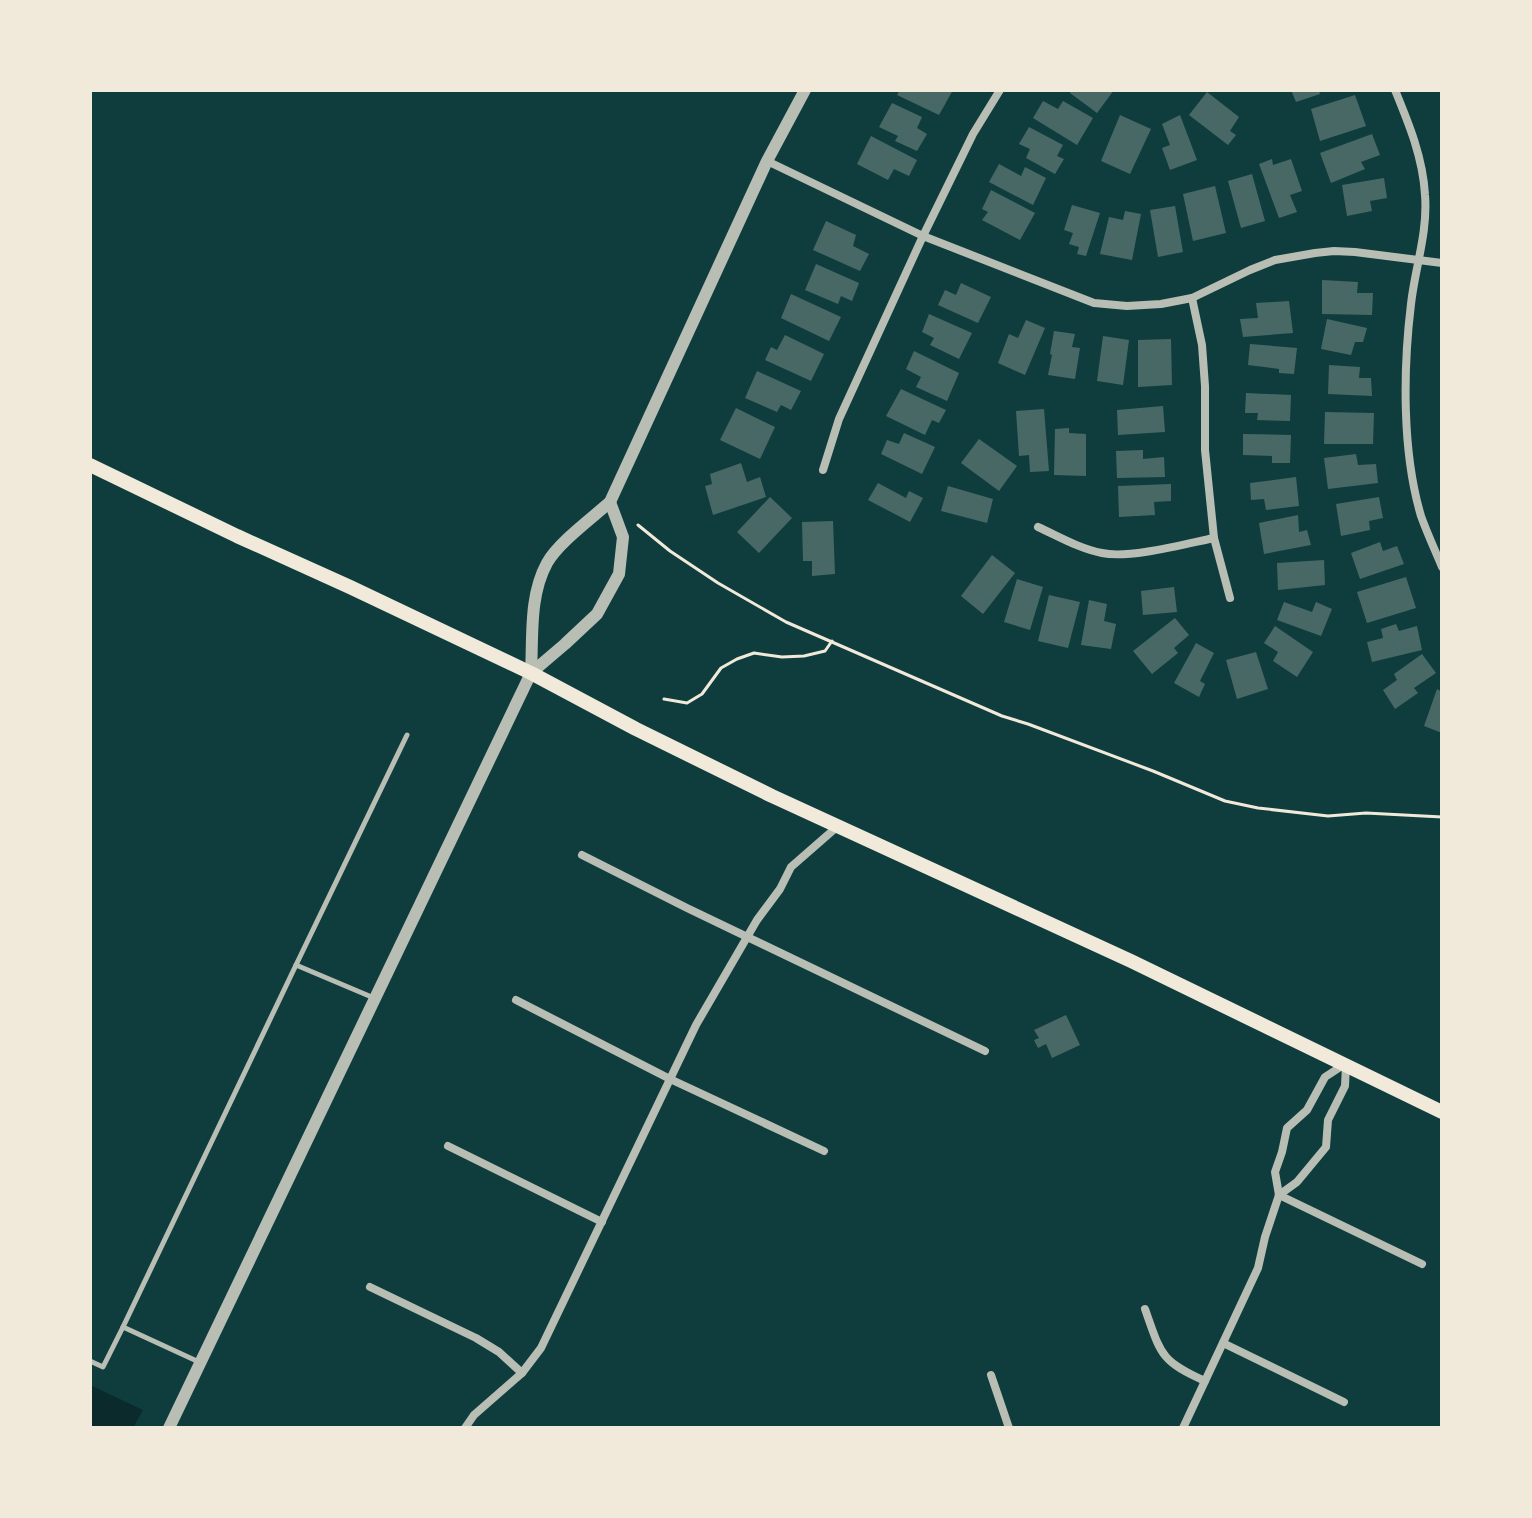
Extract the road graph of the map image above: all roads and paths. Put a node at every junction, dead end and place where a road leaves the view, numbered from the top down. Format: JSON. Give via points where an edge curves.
{"nodes":[{"id":1,"x":805,"y":90,"type":"edge"},
{"id":2,"x":1000,"y":90,"type":"edge"},
{"id":3,"x":1395,"y":90,"type":"edge"},
{"id":4,"x":767,"y":161,"type":"junction"},
{"id":5,"x":923,"y":236,"type":"junction"},
{"id":6,"x":1418,"y":261,"type":"junction"},
{"id":7,"x":1442,"y":263,"type":"edge"},
{"id":8,"x":1192,"y":298,"type":"junction"},
{"id":9,"x":90,"y":465,"type":"edge"},
{"id":10,"x":823,"y":470,"type":"dead end"},
{"id":11,"x":610,"y":502,"type":"junction"},
{"id":12,"x":638,"y":525,"type":"dead end"},
{"id":13,"x":1038,"y":527,"type":"dead end"},
{"id":14,"x":1214,"y":538,"type":"junction"},
{"id":15,"x":1442,"y":567,"type":"edge"},
{"id":16,"x":1230,"y":598,"type":"dead end"},
{"id":17,"x":832,"y":641,"type":"junction"},
{"id":18,"x":531,"y":673,"type":"junction"},
{"id":19,"x":664,"y":699,"type":"dead end"},
{"id":20,"x":407,"y":735,"type":"dead end"},
{"id":21,"x":1442,"y":817,"type":"edge"},
{"id":22,"x":838,"y":826,"type":"junction"},
{"id":23,"x":582,"y":855,"type":"dead end"},
{"id":24,"x":748,"y":937,"type":"junction"},
{"id":25,"x":296,"y":965,"type":"junction"},
{"id":26,"x":375,"y":999,"type":"junction"},
{"id":27,"x":516,"y":1000,"type":"dead end"},
{"id":28,"x":985,"y":1051,"type":"dead end"},
{"id":29,"x":1346,"y":1064,"type":"junction"},
{"id":30,"x":670,"y":1079,"type":"junction"},
{"id":31,"x":1442,"y":1112,"type":"edge"},
{"id":32,"x":448,"y":1146,"type":"dead end"},
{"id":33,"x":824,"y":1151,"type":"dead end"},
{"id":34,"x":1279,"y":1195,"type":"junction"},
{"id":35,"x":602,"y":1222,"type":"junction"},
{"id":36,"x":1422,"y":1264,"type":"dead end"},
{"id":37,"x":370,"y":1287,"type":"dead end"},
{"id":38,"x":1145,"y":1309,"type":"dead end"},
{"id":39,"x":123,"y":1327,"type":"junction"},
{"id":40,"x":1223,"y":1343,"type":"junction"},
{"id":41,"x":90,"y":1361,"type":"edge"},
{"id":42,"x":200,"y":1363,"type":"junction"},
{"id":43,"x":522,"y":1373,"type":"junction"},
{"id":44,"x":991,"y":1375,"type":"dead end"},
{"id":45,"x":1205,"y":1381,"type":"junction"},
{"id":46,"x":1344,"y":1402,"type":"dead end"},
{"id":47,"x":169,"y":1428,"type":"edge"},
{"id":48,"x":465,"y":1428,"type":"edge"},
{"id":49,"x":1009,"y":1428,"type":"edge"},
{"id":50,"x":1183,"y":1428,"type":"edge"}],
"edges":[{"from":1,"to":4,"type":"street"},
{"from":2,"to":5,"type":"street"},
{"from":3,"to":6,"type":"street","via":[[1420,157],[1426,198]]},
{"from":4,"to":5,"type":"street"},
{"from":4,"to":11,"type":"street"},
{"from":5,"to":8,"type":"street","via":[[1094,303],[1127,306]]},
{"from":5,"to":10,"type":"street","via":[[839,419]]},
{"from":6,"to":7,"type":"street"},
{"from":6,"to":8,"type":"street","via":[[1355,252],[1294,255]]},
{"from":6,"to":15,"type":"street","via":[[1408,343],[1408,447],[1421,516]]},
{"from":8,"to":14,"type":"street","via":[[1202,345]]},
{"from":9,"to":18,"type":"main road"},
{"from":11,"to":18,"type":"street","via":[[548,561],[534,596]]},
{"from":11,"to":18,"type":"street","via":[[623,537],[619,574],[597,614]]},
{"from":12,"to":17,"type":"path","via":[[718,583]]},
{"from":13,"to":14,"type":"street","via":[[1119,556]]},
{"from":14,"to":16,"type":"street"},
{"from":17,"to":19,"type":"path","via":[[825,651],[804,656],[754,653],[721,668],[702,694],[687,703]]},
{"from":17,"to":21,"type":"path","via":[[1002,716],[1225,801],[1328,816]]},
{"from":18,"to":22,"type":"main road"},
{"from":18,"to":26,"type":"street"},
{"from":20,"to":25,"type":"lane"},
{"from":22,"to":24,"type":"street","via":[[791,867]]},
{"from":22,"to":29,"type":"main road"},
{"from":23,"to":24,"type":"street"},
{"from":24,"to":28,"type":"street"},
{"from":24,"to":30,"type":"street"},
{"from":25,"to":26,"type":"lane"},
{"from":25,"to":39,"type":"lane"},
{"from":26,"to":42,"type":"street"},
{"from":27,"to":30,"type":"street"},
{"from":29,"to":31,"type":"main road"},
{"from":29,"to":34,"type":"street","via":[[1345,1086],[1328,1120],[1326,1147]]},
{"from":29,"to":34,"type":"street","via":[[1325,1077],[1307,1110],[1287,1128],[1275,1172]]},
{"from":30,"to":33,"type":"street"},
{"from":30,"to":35,"type":"street"},
{"from":32,"to":35,"type":"street"},
{"from":34,"to":36,"type":"street"},
{"from":34,"to":40,"type":"street","via":[[1258,1268]]},
{"from":35,"to":43,"type":"street","via":[[541,1348]]},
{"from":37,"to":43,"type":"street","via":[[476,1338]]},
{"from":38,"to":45,"type":"street","via":[[1159,1349],[1181,1370]]},
{"from":39,"to":41,"type":"lane","via":[[103,1367]]},
{"from":39,"to":42,"type":"lane"},
{"from":40,"to":45,"type":"street"},
{"from":40,"to":46,"type":"street"},
{"from":42,"to":47,"type":"street"},
{"from":43,"to":48,"type":"street"},
{"from":44,"to":49,"type":"street"},
{"from":45,"to":50,"type":"street"}]}
